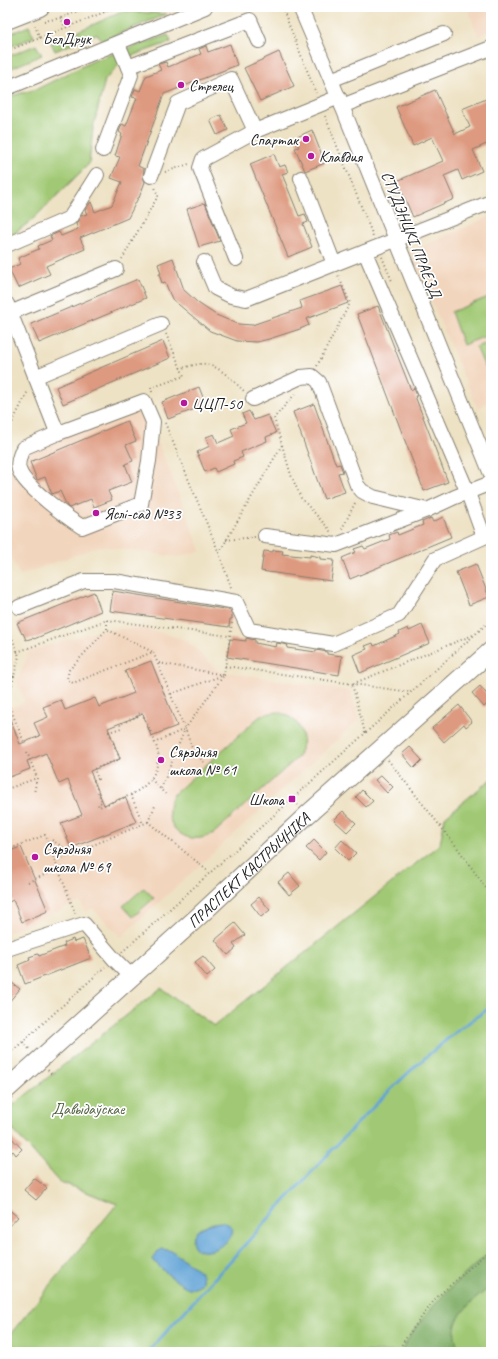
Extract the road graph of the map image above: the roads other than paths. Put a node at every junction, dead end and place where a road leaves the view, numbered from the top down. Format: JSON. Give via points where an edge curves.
{"nodes":[{"id":1,"x":205,"y":7,"type":"edge"},
{"id":2,"x":300,"y":7,"type":"edge"},
{"id":3,"x":34,"y":15,"type":"edge"},
{"id":4,"x":7,"y":20,"type":"edge"},
{"id":5,"x":444,"y":34,"type":"dead end"},
{"id":6,"x":259,"y":41,"type":"dead end"},
{"id":7,"x":118,"y":44,"type":"junction"},
{"id":8,"x":491,"y":48,"type":"edge"},
{"id":9,"x":128,"y":67,"type":"junction"},
{"id":10,"x":331,"y":80,"type":"junction"},
{"id":11,"x":7,"y":88,"type":"edge"},
{"id":12,"x":340,"y":102,"type":"junction"},
{"id":13,"x":255,"y":131,"type":"junction"},
{"id":14,"x":103,"y":150,"type":"dead end"},
{"id":15,"x":97,"y":175,"type":"dead end"},
{"id":16,"x":151,"y":176,"type":"road end"},
{"id":17,"x":301,"y":178,"type":"dead end"},
{"id":18,"x":491,"y":202,"type":"edge"},
{"id":19,"x":396,"y":240,"type":"junction"},
{"id":20,"x":7,"y":245,"type":"edge"},
{"id":21,"x":371,"y":250,"type":"junction"},
{"id":22,"x":236,"y":259,"type":"dead end"},
{"id":23,"x":204,"y":262,"type":"dead end"},
{"id":24,"x":334,"y":264,"type":"junction"},
{"id":25,"x":116,"y":269,"type":"road end"},
{"id":26,"x":9,"y":309,"type":"edge"},
{"id":27,"x":161,"y":324,"type":"road end"},
{"id":28,"x":35,"y":377,"type":"junction"},
{"id":29,"x":253,"y":399,"type":"road end"},
{"id":30,"x":56,"y":434,"type":"junction"},
{"id":31,"x":491,"y":474,"type":"edge"},
{"id":32,"x":491,"y":483,"type":"edge"},
{"id":33,"x":468,"y":493,"type":"junction"},
{"id":34,"x":427,"y":510,"type":"junction"},
{"id":35,"x":265,"y":536,"type":"road end"},
{"id":36,"x":19,"y":607,"type":"dead end"},
{"id":37,"x":491,"y":651,"type":"edge"},
{"id":38,"x":7,"y":949,"type":"edge"},
{"id":39,"x":131,"y":976,"type":"junction"},
{"id":40,"x":7,"y":1089,"type":"edge"}],
"edges":[{"from":1,"to":7,"type":"street"},
{"from":2,"to":10,"type":"street","name":"СТУДЭНЦКІ ПРАЕЗД"},
{"from":3,"to":4,"type":"main road"},
{"from":5,"to":10,"type":"street"},
{"from":6,"to":9,"type":"street","via":[[250,20]]},
{"from":7,"to":9,"type":"street"},
{"from":7,"to":11,"type":"street"},
{"from":8,"to":12,"type":"street"},
{"from":9,"to":14,"type":"street","via":[[131,75]]},
{"from":10,"to":12,"type":"street","name":"СТУДЭНЦКІ ПРАЕЗД"},
{"from":12,"to":13,"type":"street","via":[[321,105]]},
{"from":12,"to":19,"type":"street","name":"СТУДЭНЦКІ ПРАЕЗД"},
{"from":13,"to":16,"type":"street","via":[[231,79],[178,103]]},
{"from":13,"to":22,"type":"street","via":[[203,159],[200,168]]},
{"from":15,"to":20,"type":"street","via":[[70,218]]},
{"from":17,"to":24,"type":"street"},
{"from":18,"to":19,"type":"street"},
{"from":19,"to":21,"type":"street"},
{"from":19,"to":31,"type":"street","name":"СТУДЭНЦКІ ПРАЕЗД"},
{"from":21,"to":24,"type":"street"},
{"from":21,"to":33,"type":"street"},
{"from":23,"to":24,"type":"street","via":[[215,288],[231,296],[246,299]]},
{"from":25,"to":26,"type":"street"},
{"from":26,"to":28,"type":"street"},
{"from":27,"to":28,"type":"street"},
{"from":28,"to":30,"type":"street"},
{"from":29,"to":34,"type":"street","via":[[301,377],[312,376],[319,382],[357,485],[362,491],[373,497]]},
{"from":30,"to":30,"type":"street","via":[[23,448],[19,459],[19,472],[30,486],[71,520],[82,527],[141,504],[153,422],[144,401]]},
{"from":32,"to":33,"type":"street"},
{"from":33,"to":34,"type":"street"},
{"from":33,"to":36,"type":"street","via":[[484,537],[435,559],[399,615],[333,644],[249,630],[236,602],[114,581],[84,581]]},
{"from":34,"to":35,"type":"street","via":[[336,545]]},
{"from":37,"to":39,"type":"main road","name":"ПРАСПЕКТ КАСТРЫЧНІКА"},
{"from":38,"to":39,"type":"street","via":[[84,924]]},
{"from":39,"to":40,"type":"main road","name":"ПРАСПЕКТ КАСТРЫЧНІКА"}]}
